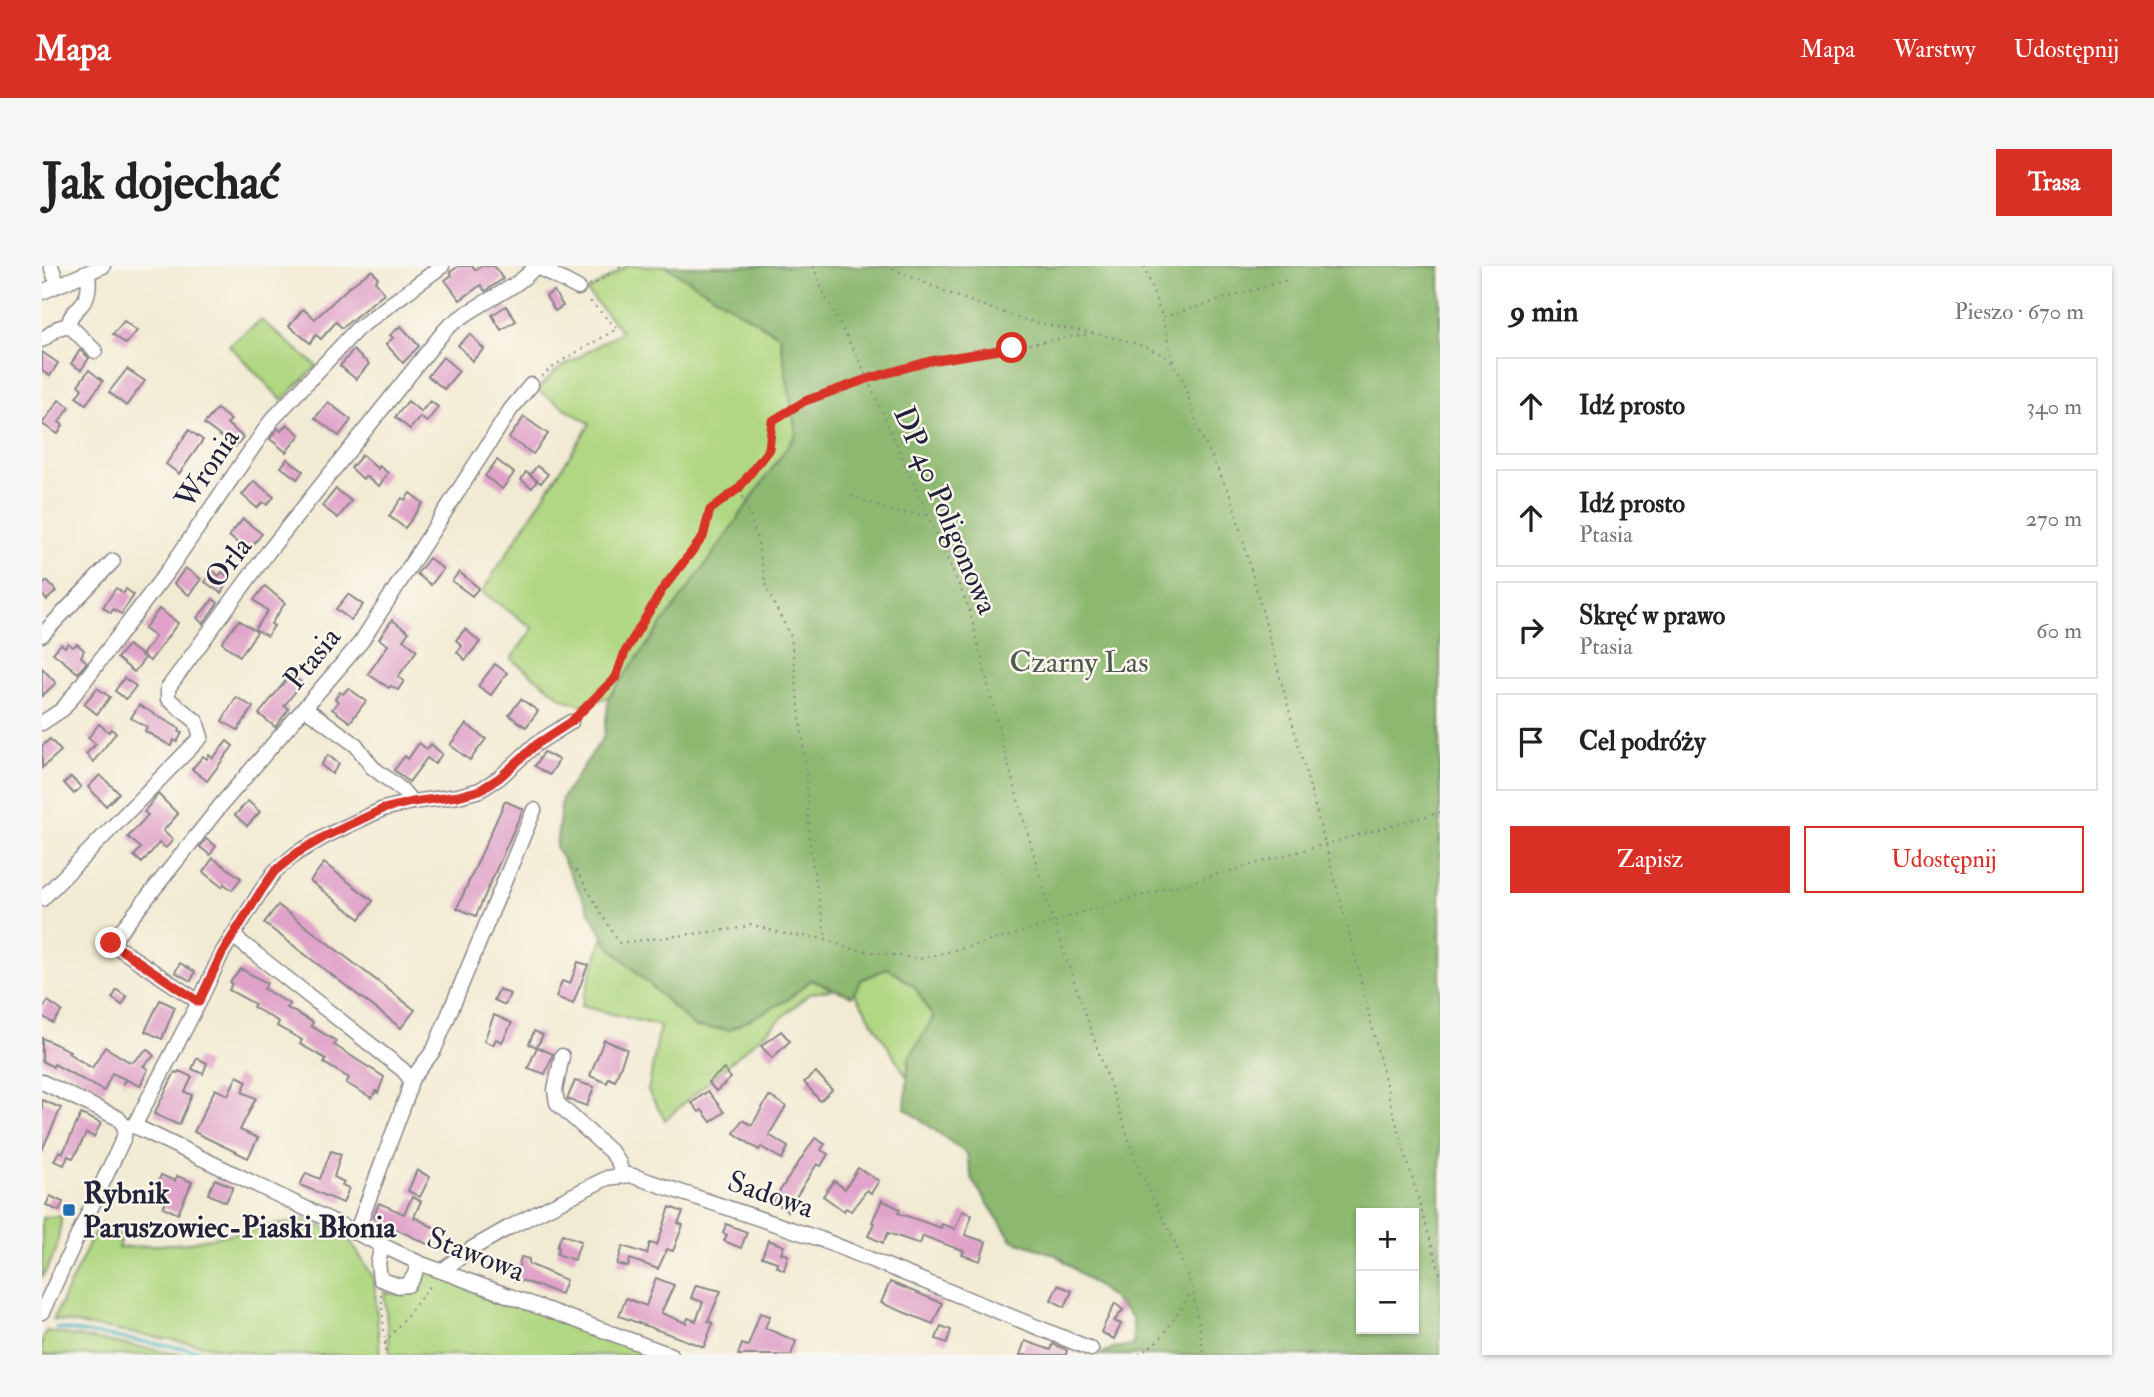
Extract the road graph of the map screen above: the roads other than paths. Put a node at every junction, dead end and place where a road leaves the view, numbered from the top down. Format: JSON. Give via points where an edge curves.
{"nodes":[{"id":1,"x":51,"y":266,"type":"edge"},
{"id":2,"x":103,"y":266,"type":"edge"},
{"id":3,"x":442,"y":266,"type":"edge"},
{"id":4,"x":535,"y":266,"type":"edge"},
{"id":5,"x":88,"y":274,"type":"junction"},
{"id":6,"x":58,"y":285,"type":"junction"},
{"id":7,"x":578,"y":288,"type":"road end"},
{"id":8,"x":42,"y":292,"type":"edge"},
{"id":9,"x":69,"y":325,"type":"junction"},
{"id":10,"x":42,"y":340,"type":"edge"},
{"id":11,"x":95,"y":351,"type":"dead end"},
{"id":12,"x":531,"y":385,"type":"road end"},
{"id":13,"x":113,"y":561,"type":"dead end"},
{"id":14,"x":42,"y":635,"type":"edge"},
{"id":15,"x":305,"y":708,"type":"junction"},
{"id":16,"x":571,"y":722,"type":"road end"},
{"id":17,"x":42,"y":723,"type":"edge"},
{"id":18,"x":412,"y":802,"type":"junction"},
{"id":19,"x":534,"y":810,"type":"dead end"},
{"id":20,"x":42,"y":899,"type":"edge"},
{"id":21,"x":233,"y":936,"type":"junction"},
{"id":22,"x":199,"y":1002,"type":"junction"},
{"id":23,"x":562,"y":1056,"type":"dead end"},
{"id":24,"x":411,"y":1080,"type":"junction"},
{"id":25,"x":42,"y":1082,"type":"edge"},
{"id":26,"x":129,"y":1127,"type":"junction"},
{"id":27,"x":622,"y":1175,"type":"junction"},
{"id":28,"x":356,"y":1233,"type":"junction"},
{"id":29,"x":382,"y":1245,"type":"junction"},
{"id":30,"x":419,"y":1263,"type":"junction"},
{"id":31,"x":442,"y":1271,"type":"junction"},
{"id":32,"x":42,"y":1312,"type":"edge"},
{"id":33,"x":1091,"y":1349,"type":"dead end"},
{"id":34,"x":671,"y":1355,"type":"edge"}],
"edges":[{"from":1,"to":6,"type":"street"},
{"from":2,"to":5,"type":"street"},
{"from":3,"to":17,"type":"street","name":"Wronia","via":[[357,329],[271,421],[170,569],[63,709]]},
{"from":4,"to":7,"type":"street"},
{"from":4,"to":20,"type":"street","name":"Orla","via":[[525,278],[445,330],[268,552],[167,688],[168,699],[196,721],[201,737]]},
{"from":5,"to":6,"type":"street"},
{"from":5,"to":9,"type":"street","via":[[87,299]]},
{"from":6,"to":8,"type":"street"},
{"from":9,"to":10,"type":"street"},
{"from":9,"to":11,"type":"street"},
{"from":12,"to":15,"type":"street","name":"Ptasia","via":[[361,642]]},
{"from":13,"to":14,"type":"street"},
{"from":15,"to":18,"type":"street","via":[[356,745],[372,767]]},
{"from":15,"to":22,"type":"street","name":"Ptasia","via":[[111,943]]},
{"from":16,"to":18,"type":"street","via":[[480,790]]},
{"from":18,"to":21,"type":"street","via":[[373,813],[297,853],[275,871]]},
{"from":19,"to":24,"type":"street","via":[[434,1050]]},
{"from":21,"to":22,"type":"street"},
{"from":21,"to":24,"type":"street"},
{"from":22,"to":26,"type":"street"},
{"from":23,"to":27,"type":"street","via":[[557,1102],[612,1153]]},
{"from":24,"to":28,"type":"street"},
{"from":25,"to":26,"type":"street","name":"Stawowa"},
{"from":26,"to":28,"type":"street","name":"Stawowa"},
{"from":26,"to":32,"type":"street"},
{"from":27,"to":31,"type":"street","via":[[483,1241]]},
{"from":27,"to":33,"type":"street","name":"Sadowa","via":[[820,1239]]},
{"from":28,"to":29,"type":"street","name":"Stawowa"},
{"from":29,"to":30,"type":"street","name":"Stawowa"},
{"from":29,"to":30,"type":"street","via":[[380,1279],[408,1284]]},
{"from":30,"to":31,"type":"street","name":"Stawowa"},
{"from":31,"to":34,"type":"street","name":"Stawowa"}]}
